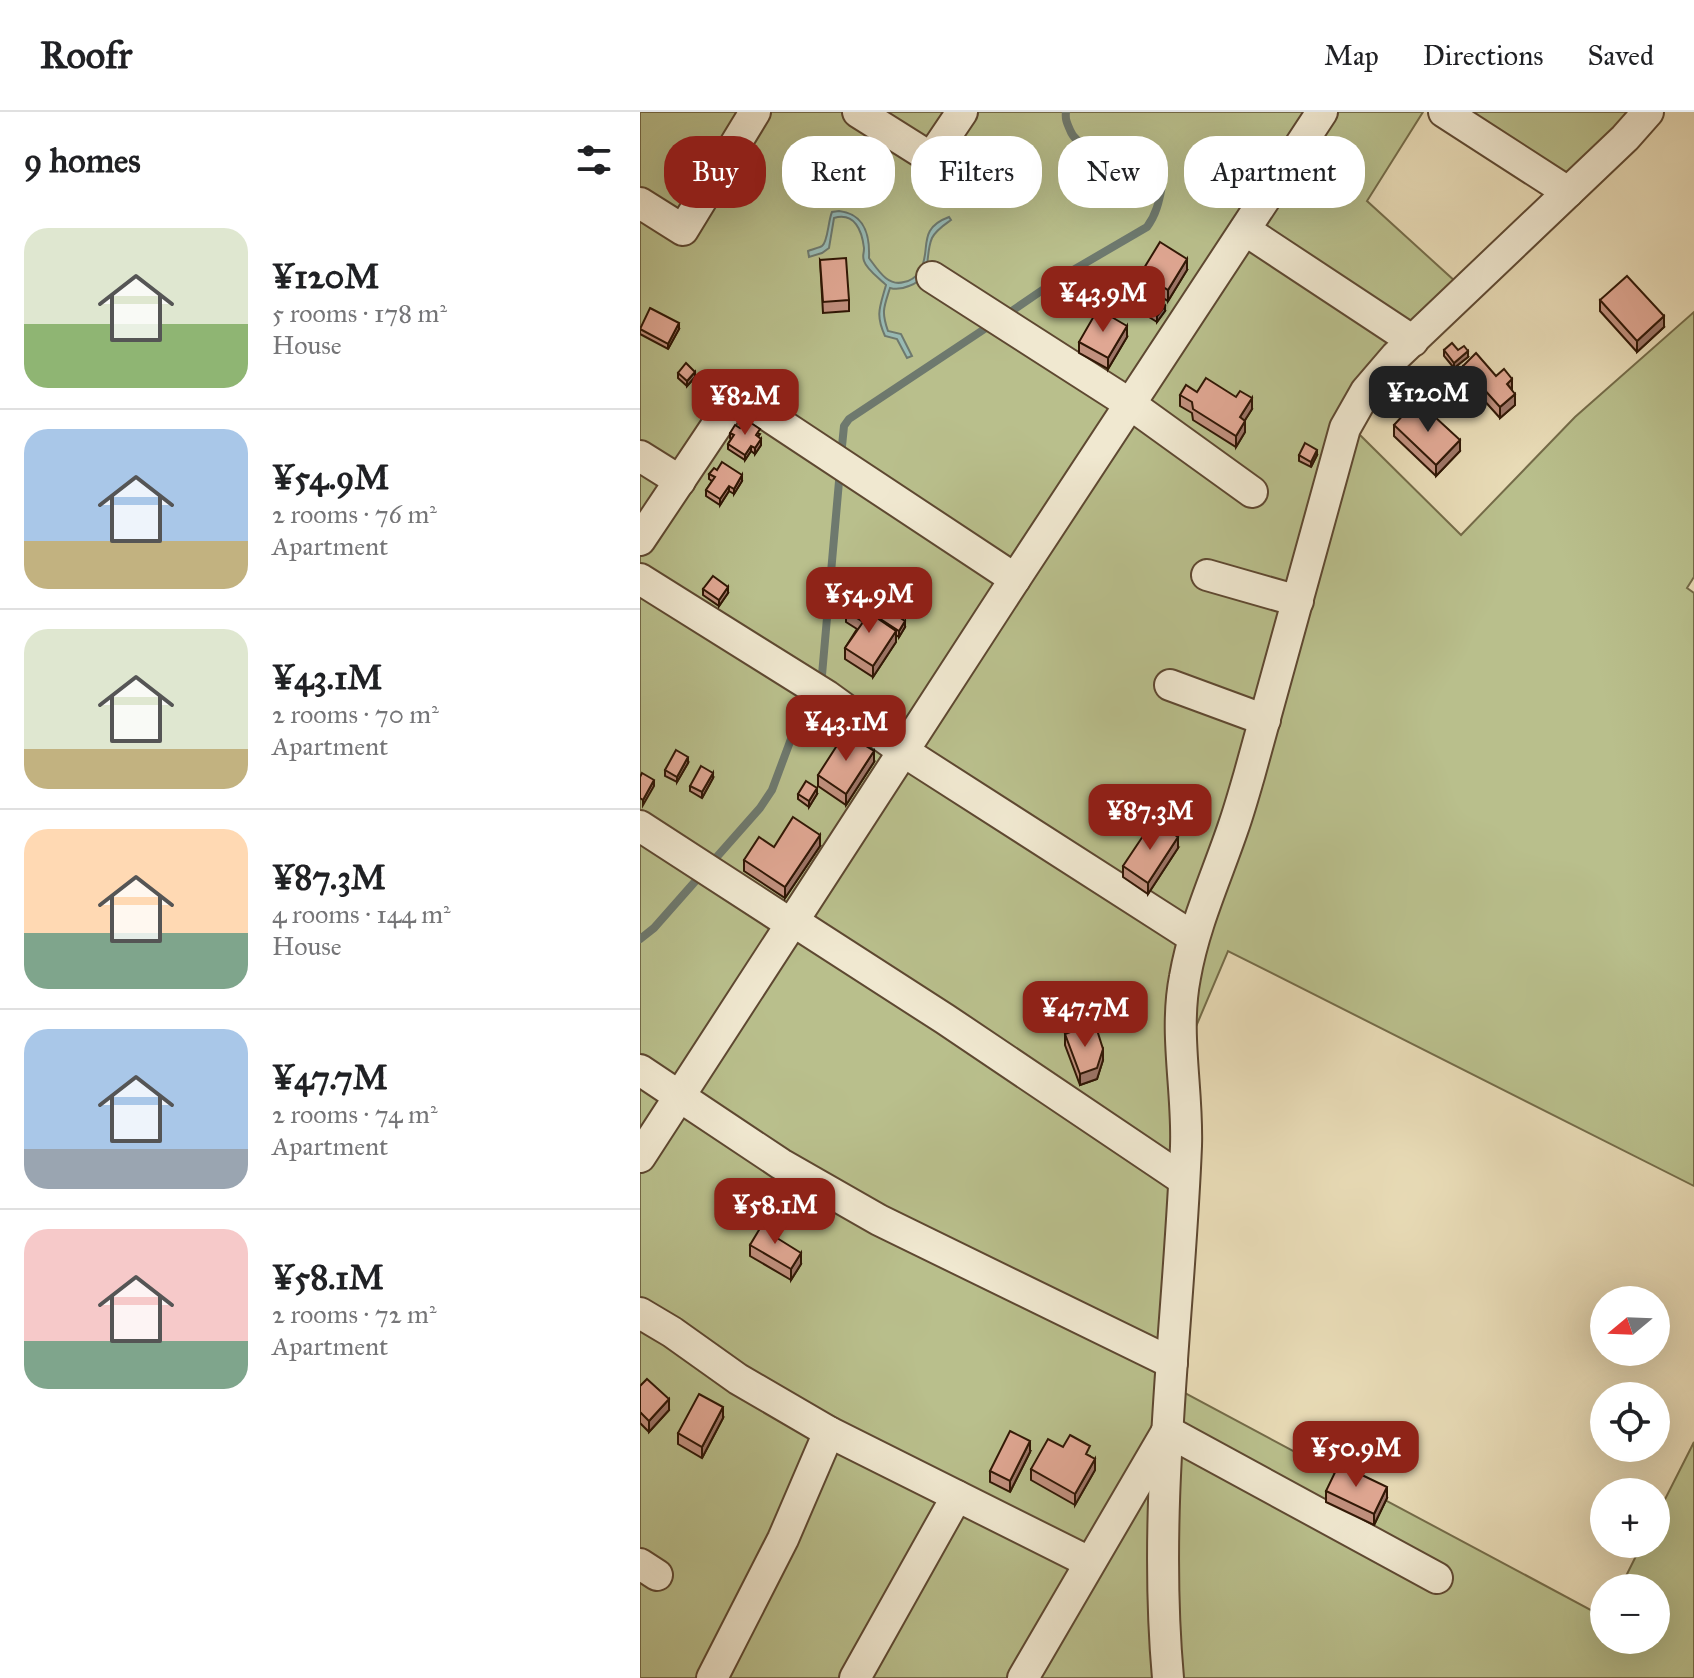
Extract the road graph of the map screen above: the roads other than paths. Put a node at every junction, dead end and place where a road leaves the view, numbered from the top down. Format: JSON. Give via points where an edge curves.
{"nodes":[{"id":1,"x":755,"y":112,"type":"edge"},
{"id":2,"x":858,"y":112,"type":"edge"},
{"id":3,"x":962,"y":112,"type":"edge"},
{"id":4,"x":1322,"y":112,"type":"edge"},
{"id":5,"x":1444,"y":112,"type":"edge"},
{"id":6,"x":1648,"y":112,"type":"edge"},
{"id":7,"x":1568,"y":192,"type":"junction"},
{"id":8,"x":640,"y":203,"type":"edge"},
{"id":9,"x":1245,"y":230,"type":"junction"},
{"id":10,"x":932,"y":277,"type":"dead end"},
{"id":11,"x":1413,"y":341,"type":"junction"},
{"id":12,"x":1130,"y":404,"type":"junction"},
{"id":13,"x":640,"y":456,"type":"edge"},
{"id":14,"x":680,"y":481,"type":"junction"},
{"id":15,"x":1252,"y":492,"type":"dead end"},
{"id":16,"x":640,"y":540,"type":"edge"},
{"id":17,"x":1207,"y":575,"type":"dead end"},
{"id":18,"x":640,"y":579,"type":"edge"},
{"id":19,"x":1015,"y":579,"type":"junction"},
{"id":20,"x":1298,"y":601,"type":"junction"},
{"id":21,"x":1170,"y":685,"type":"dead end"},
{"id":22,"x":1265,"y":720,"type":"junction"},
{"id":23,"x":903,"y":751,"type":"junction"},
{"id":24,"x":640,"y":826,"type":"edge"},
{"id":25,"x":792,"y":922,"type":"junction"},
{"id":26,"x":1193,"y":937,"type":"junction"},
{"id":27,"x":640,"y":1070,"type":"edge"},
{"id":28,"x":680,"y":1096,"type":"junction"},
{"id":29,"x":640,"y":1157,"type":"edge"},
{"id":30,"x":1184,"y":1180,"type":"junction"},
{"id":31,"x":640,"y":1313,"type":"edge"},
{"id":32,"x":1172,"y":1363,"type":"junction"},
{"id":33,"x":1167,"y":1431,"type":"junction"},
{"id":34,"x":829,"y":1432,"type":"junction"},
{"id":35,"x":957,"y":1496,"type":"junction"},
{"id":36,"x":1089,"y":1562,"type":"junction"},
{"id":37,"x":1437,"y":1578,"type":"dead end"},
{"id":38,"x":712,"y":1678,"type":"edge"},
{"id":39,"x":855,"y":1678,"type":"edge"},
{"id":40,"x":1023,"y":1678,"type":"edge"},
{"id":41,"x":1168,"y":1678,"type":"edge"}],
"edges":[{"from":1,"to":8,"type":"street","via":[[683,230]]},
{"from":2,"to":3,"type":"street","via":[[931,158]]},
{"from":4,"to":9,"type":"street"},
{"from":5,"to":7,"type":"street"},
{"from":6,"to":7,"type":"street"},
{"from":7,"to":11,"type":"street"},
{"from":9,"to":11,"type":"street"},
{"from":9,"to":12,"type":"street"},
{"from":10,"to":12,"type":"street"},
{"from":11,"to":20,"type":"street","via":[[1366,391],[1345,428]]},
{"from":12,"to":15,"type":"street"},
{"from":12,"to":19,"type":"street"},
{"from":13,"to":14,"type":"street"},
{"from":14,"to":16,"type":"street"},
{"from":14,"to":19,"type":"street","via":[[737,395]]},
{"from":17,"to":20,"type":"street"},
{"from":18,"to":23,"type":"street","via":[[827,696]]},
{"from":19,"to":23,"type":"street"},
{"from":20,"to":22,"type":"street"},
{"from":21,"to":22,"type":"street"},
{"from":22,"to":26,"type":"street"},
{"from":23,"to":25,"type":"street"},
{"from":23,"to":26,"type":"street"},
{"from":24,"to":25,"type":"street"},
{"from":25,"to":28,"type":"street"},
{"from":25,"to":30,"type":"street"},
{"from":26,"to":30,"type":"street","via":[[1180,1010]]},
{"from":27,"to":28,"type":"street"},
{"from":28,"to":29,"type":"street"},
{"from":28,"to":32,"type":"street","via":[[781,1164],[879,1220]]},
{"from":30,"to":32,"type":"street"},
{"from":31,"to":34,"type":"street"},
{"from":32,"to":33,"type":"street"},
{"from":33,"to":36,"type":"street"},
{"from":33,"to":37,"type":"street"},
{"from":33,"to":41,"type":"street"},
{"from":34,"to":35,"type":"street"},
{"from":34,"to":38,"type":"street","via":[[783,1539]]},
{"from":35,"to":36,"type":"street"},
{"from":35,"to":39,"type":"street"},
{"from":36,"to":40,"type":"street"}]}
